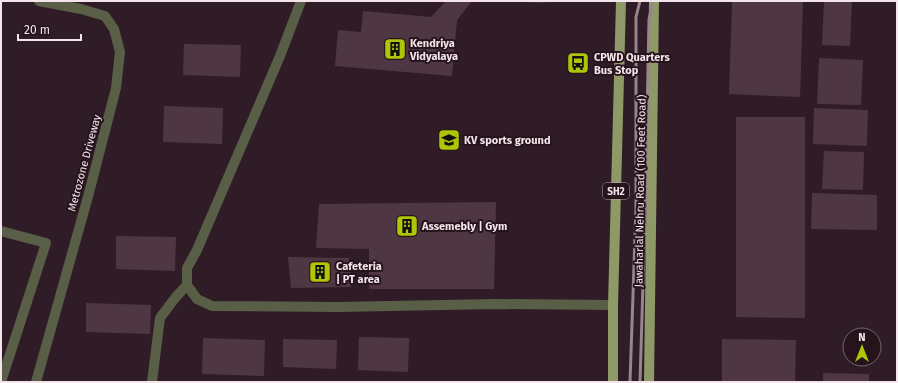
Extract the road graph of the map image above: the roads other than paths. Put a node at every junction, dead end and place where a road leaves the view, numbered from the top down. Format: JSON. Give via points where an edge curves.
{"nodes":[{"id":1,"x":39,"y":1,"type":"edge"},
{"id":2,"x":301,"y":1,"type":"edge"},
{"id":3,"x":621,"y":1,"type":"edge"},
{"id":4,"x":654,"y":1,"type":"edge"},
{"id":5,"x":1,"y":231,"type":"edge"},
{"id":6,"x":187,"y":285,"type":"junction"},
{"id":7,"x":613,"y":305,"type":"junction"},
{"id":8,"x":1,"y":382,"type":"edge"},
{"id":9,"x":36,"y":382,"type":"edge"},
{"id":10,"x":152,"y":382,"type":"edge"},
{"id":11,"x":613,"y":382,"type":"edge"},
{"id":12,"x":649,"y":382,"type":"edge"}],
"edges":[{"from":1,"to":9,"type":"street","name":"Metrozone Driveway","via":[[105,16],[114,29],[120,52],[116,88]]},
{"from":2,"to":6,"type":"street","via":[[280,56],[187,268]]},
{"from":3,"to":7,"type":"main road","name":"Jawaharlal Nehru Road (100 Feet Road)","number":"SH2"},
{"from":4,"to":12,"type":"main road","name":"Jawaharlal Nehru Road (100 Feet Road)"},
{"from":5,"to":8,"type":"street","via":[[46,243]]},
{"from":6,"to":7,"type":"street","via":[[198,299],[212,306]]},
{"from":6,"to":10,"type":"street","via":[[160,318]]},
{"from":7,"to":11,"type":"main road","name":"Jawaharlal Nehru Road (100 Feet Road)","number":"SH2"}]}
